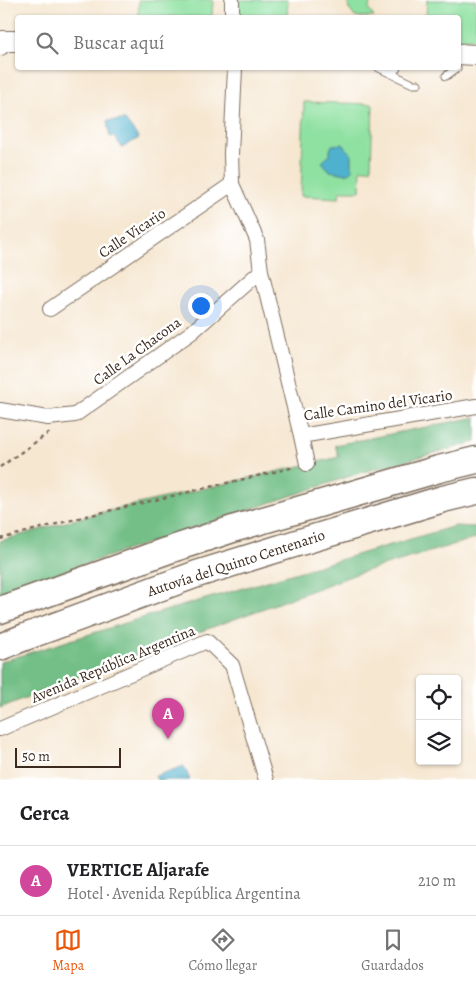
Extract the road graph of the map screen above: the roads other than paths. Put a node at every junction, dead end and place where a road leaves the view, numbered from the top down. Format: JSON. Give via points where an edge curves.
{"nodes":[{"id":1,"x":232,"y":0,"type":"edge"},
{"id":2,"x":232,"y":15,"type":"edge"},
{"id":3,"x":0,"y":34,"type":"edge"},
{"id":4,"x":15,"y":34,"type":"edge"},
{"id":5,"x":15,"y":41,"type":"edge"},
{"id":6,"x":0,"y":46,"type":"edge"},
{"id":7,"x":15,"y":47,"type":"edge"},
{"id":8,"x":235,"y":70,"type":"edge"},
{"id":9,"x":385,"y":70,"type":"edge"},
{"id":10,"x":395,"y":70,"type":"edge"},
{"id":11,"x":452,"y":70,"type":"edge"},
{"id":12,"x":392,"y":74,"type":"junction"},
{"id":13,"x":446,"y":76,"type":"dead end"},
{"id":14,"x":418,"y":84,"type":"dead end"},
{"id":15,"x":232,"y":184,"type":"junction"},
{"id":16,"x":261,"y":272,"type":"junction"},
{"id":17,"x":50,"y":309,"type":"dead end"},
{"id":18,"x":476,"y":406,"type":"edge"},
{"id":19,"x":0,"y":410,"type":"edge"},
{"id":20,"x":301,"y":436,"type":"junction"},
{"id":21,"x":476,"y":460,"type":"edge"},
{"id":22,"x":307,"y":464,"type":"road end"},
{"id":23,"x":476,"y":491,"type":"edge"},
{"id":24,"x":443,"y":500,"type":"junction"},
{"id":25,"x":476,"y":502,"type":"edge"},
{"id":26,"x":0,"y":610,"type":"edge"},
{"id":27,"x":0,"y":647,"type":"edge"},
{"id":28,"x":0,"y":729,"type":"edge"},
{"id":29,"x":266,"y":780,"type":"edge"}],
"edges":[{"from":1,"to":2,"type":"street"},
{"from":3,"to":4,"type":"main road"},
{"from":5,"to":6,"type":"main road","via":[[3,41]]},
{"from":6,"to":7,"type":"main road"},
{"from":8,"to":15,"type":"street"},
{"from":9,"to":12,"type":"lane"},
{"from":10,"to":12,"type":"lane"},
{"from":11,"to":13,"type":"lane"},
{"from":12,"to":14,"type":"lane"},
{"from":15,"to":16,"type":"street","name":"Calle Camino del Vicario","via":[[257,240]]},
{"from":15,"to":17,"type":"street","name":"Calle Vicario"},
{"from":16,"to":19,"type":"street","name":"Calle La Chacona","via":[[192,332],[75,415],[48,418]]},
{"from":16,"to":20,"type":"street","name":"Calle Camino del Vicario"},
{"from":18,"to":20,"type":"street","name":"Calle Camino del Vicario"},
{"from":20,"to":22,"type":"street"},
{"from":21,"to":26,"type":"highway","name":"Autovía del Quinto Centenario","via":[[236,528]]},
{"from":23,"to":24,"type":"highway","name":"Autovía del Quinto Centenario"},
{"from":24,"to":25,"type":"highway"},
{"from":24,"to":27,"type":"highway","name":"Autovía del Quinto Centenario","via":[[197,574]]},
{"from":28,"to":29,"type":"street","name":"Avenida República Argentina","via":[[207,641],[232,665]]}]}
